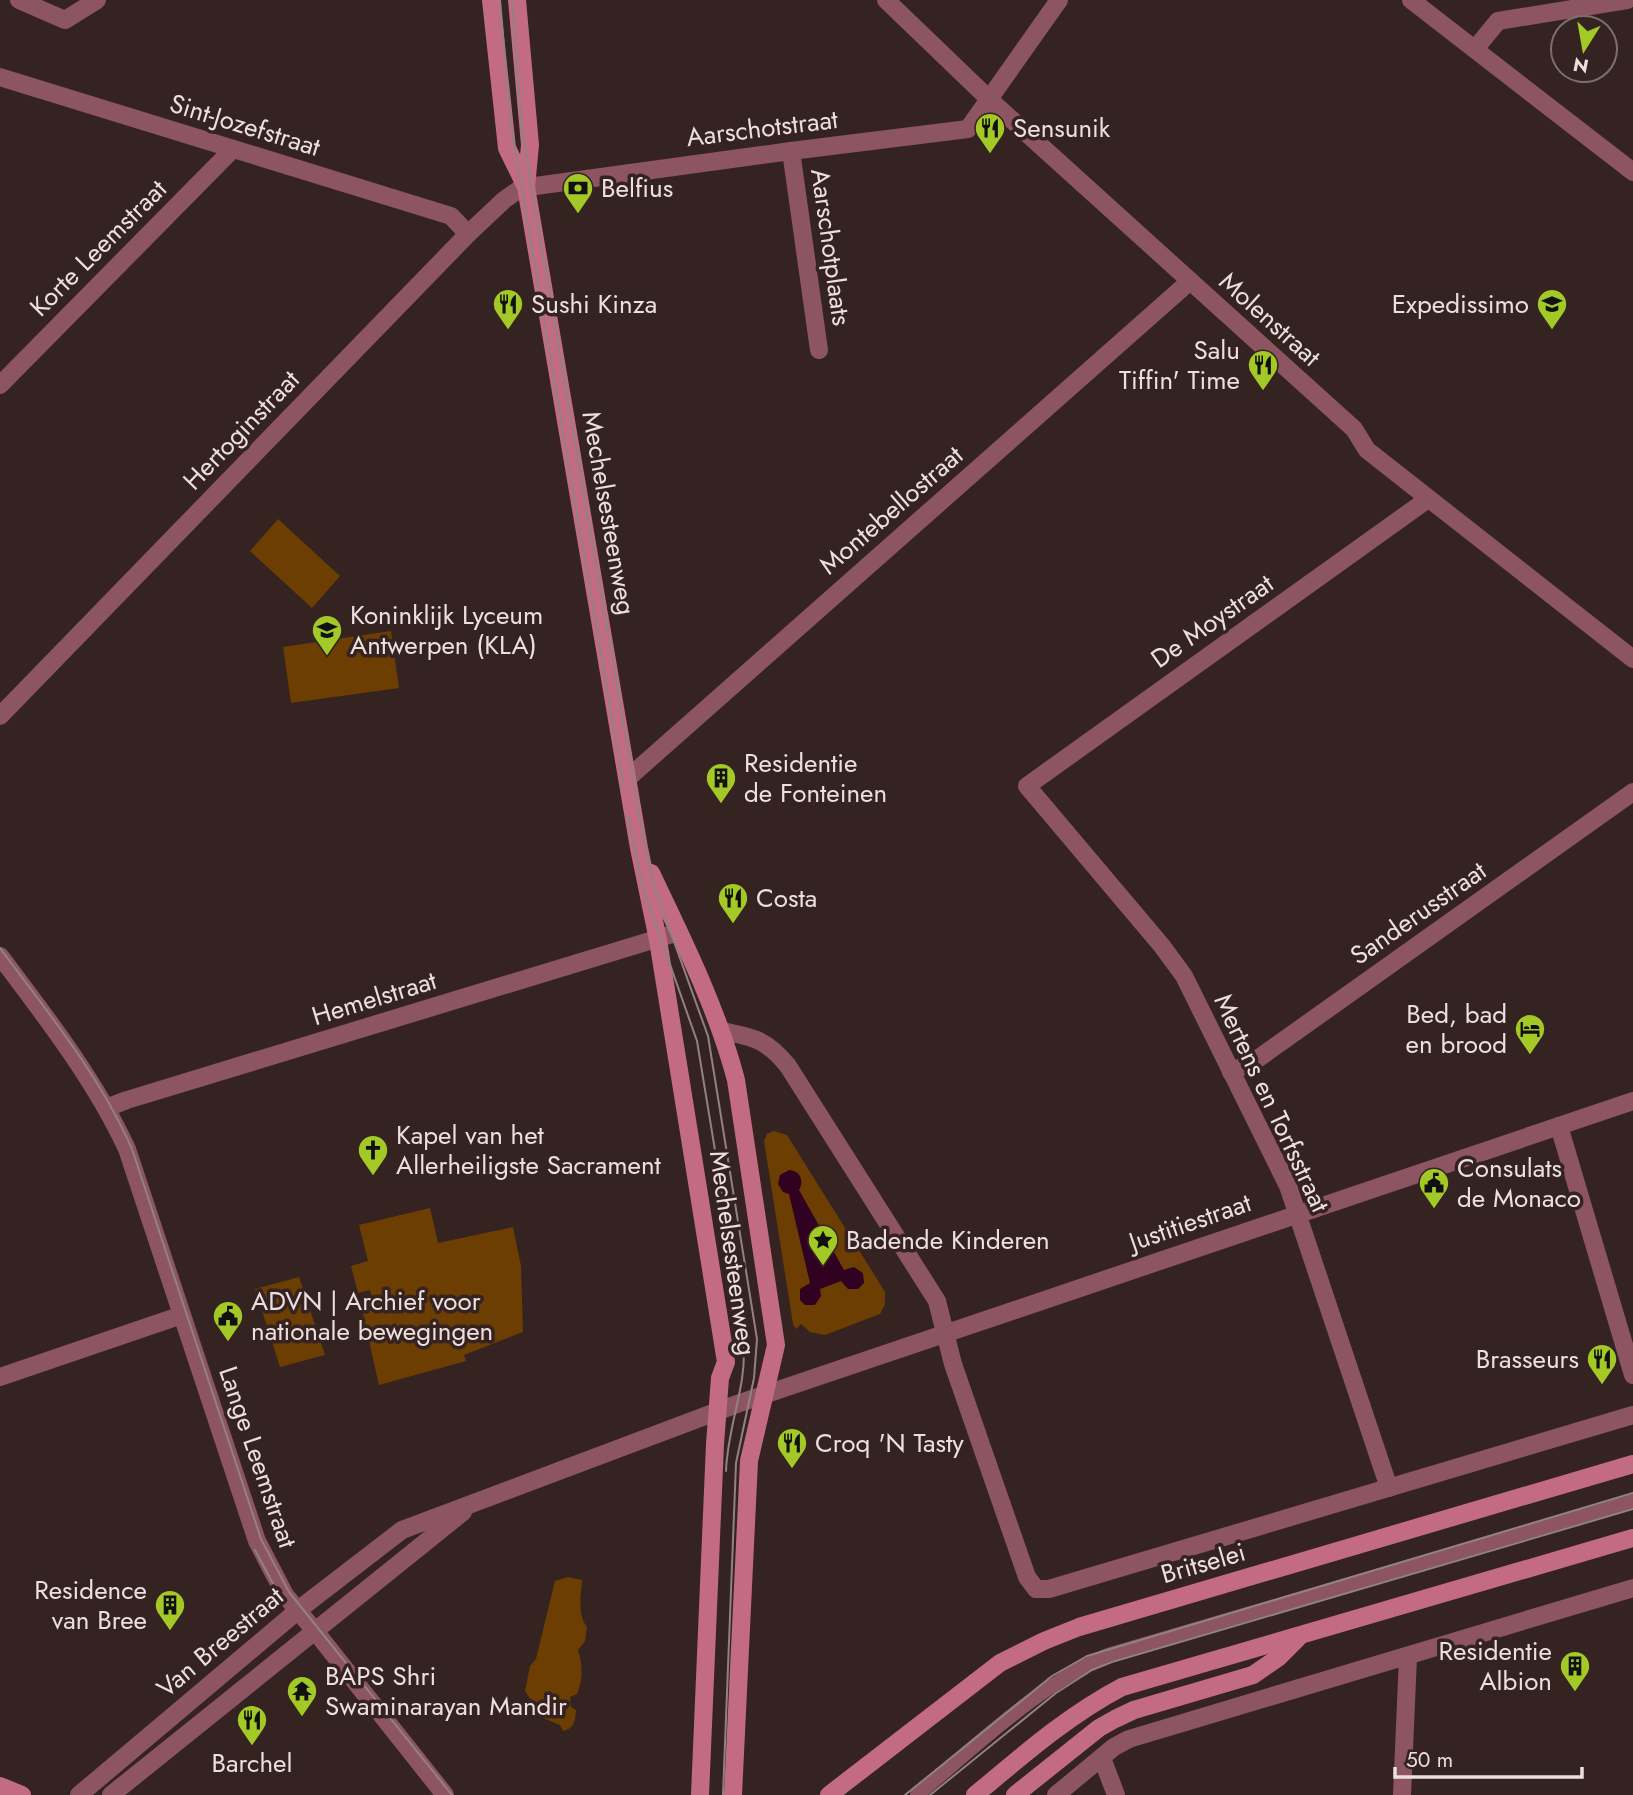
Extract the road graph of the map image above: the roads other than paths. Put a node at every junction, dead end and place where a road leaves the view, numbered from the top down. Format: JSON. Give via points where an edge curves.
{"nodes":[{"id":1,"x":19,"y":0,"type":"edge"},
{"id":2,"x":97,"y":0,"type":"edge"},
{"id":3,"x":491,"y":0,"type":"edge"},
{"id":4,"x":517,"y":0,"type":"edge"},
{"id":5,"x":886,"y":0,"type":"edge"},
{"id":6,"x":1059,"y":0,"type":"edge"},
{"id":7,"x":1411,"y":0,"type":"edge"},
{"id":8,"x":1627,"y":0,"type":"edge"},
{"id":9,"x":1475,"y":49,"type":"junction"},
{"id":10,"x":0,"y":77,"type":"edge"},
{"id":11,"x":990,"y":100,"type":"junction"},
{"id":12,"x":233,"y":149,"type":"junction"},
{"id":13,"x":791,"y":150,"type":"junction"},
{"id":14,"x":1633,"y":172,"type":"edge"},
{"id":15,"x":526,"y":187,"type":"junction"},
{"id":16,"x":468,"y":234,"type":"junction"},
{"id":17,"x":1189,"y":282,"type":"junction"},
{"id":18,"x":819,"y":350,"type":"dead end"},
{"id":19,"x":0,"y":385,"type":"edge"},
{"id":20,"x":1428,"y":499,"type":"junction"},
{"id":21,"x":1633,"y":659,"type":"edge"},
{"id":22,"x":0,"y":716,"type":"edge"},
{"id":23,"x":628,"y":778,"type":"junction"},
{"id":24,"x":1027,"y":786,"type":"joint"},
{"id":25,"x":1633,"y":792,"type":"edge"},
{"id":26,"x":639,"y":848,"type":"junction"},
{"id":27,"x":679,"y":932,"type":"junction"},
{"id":28,"x":658,"y":940,"type":"junction"},
{"id":29,"x":0,"y":956,"type":"edge"},
{"id":30,"x":722,"y":1031,"type":"junction"},
{"id":31,"x":1231,"y":1072,"type":"junction"},
{"id":32,"x":1633,"y":1101,"type":"edge"},
{"id":33,"x":106,"y":1108,"type":"junction"},
{"id":34,"x":1559,"y":1126,"type":"junction"},
{"id":35,"x":1297,"y":1214,"type":"junction"},
{"id":36,"x":182,"y":1315,"type":"junction"},
{"id":37,"x":945,"y":1333,"type":"junction"},
{"id":38,"x":1633,"y":1375,"type":"edge"},
{"id":39,"x":0,"y":1377,"type":"edge"},
{"id":40,"x":764,"y":1395,"type":"junction"},
{"id":41,"x":717,"y":1412,"type":"junction"},
{"id":42,"x":1633,"y":1415,"type":"edge"},
{"id":43,"x":1633,"y":1464,"type":"edge"},
{"id":44,"x":1389,"y":1488,"type":"junction"},
{"id":45,"x":1633,"y":1501,"type":"edge"},
{"id":46,"x":476,"y":1502,"type":"junction"},
{"id":47,"x":1633,"y":1538,"type":"edge"},
{"id":48,"x":1633,"y":1588,"type":"edge"},
{"id":49,"x":298,"y":1610,"type":"junction"},
{"id":50,"x":315,"y":1631,"type":"junction"},
{"id":51,"x":1302,"y":1634,"type":"junction"},
{"id":52,"x":1408,"y":1657,"type":"junction"},
{"id":53,"x":1102,"y":1758,"type":"junction"},
{"id":54,"x":0,"y":1786,"type":"edge"},
{"id":55,"x":22,"y":1795,"type":"edge"},
{"id":56,"x":79,"y":1795,"type":"edge"},
{"id":57,"x":111,"y":1795,"type":"edge"},
{"id":58,"x":445,"y":1795,"type":"edge"},
{"id":59,"x":700,"y":1795,"type":"edge"},
{"id":60,"x":733,"y":1795,"type":"edge"},
{"id":61,"x":829,"y":1795,"type":"edge"},
{"id":62,"x":917,"y":1795,"type":"edge"},
{"id":63,"x":975,"y":1795,"type":"edge"},
{"id":64,"x":1015,"y":1795,"type":"edge"},
{"id":65,"x":1056,"y":1795,"type":"edge"},
{"id":66,"x":1116,"y":1795,"type":"edge"},
{"id":67,"x":1402,"y":1795,"type":"edge"}],
"edges":[{"from":1,"to":2,"type":"street","via":[[65,19]]},
{"from":3,"to":15,"type":"main road","name":"Mechelsesteenweg","via":[[507,148]]},
{"from":4,"to":15,"type":"main road","name":"Mechelsesteenweg","via":[[530,145]]},
{"from":5,"to":11,"type":"street","name":"Molenstraat"},
{"from":6,"to":11,"type":"street","name":"Aarschotstraat"},
{"from":7,"to":9,"type":"street"},
{"from":8,"to":9,"type":"street","via":[[1498,21]]},
{"from":9,"to":14,"type":"street"},
{"from":10,"to":12,"type":"street","name":"Sint-Jozefstraat"},
{"from":11,"to":13,"type":"street","name":"Aarschotstraat","via":[[968,129]]},
{"from":11,"to":17,"type":"street","name":"Molenstraat"},
{"from":12,"to":16,"type":"street","name":"Sint-Jozefstraat","via":[[451,216]]},
{"from":12,"to":19,"type":"street","name":"Korte Leemstraat"},
{"from":13,"to":15,"type":"street","name":"Aarschotstraat"},
{"from":13,"to":18,"type":"street","name":"Aarschotplaats"},
{"from":15,"to":16,"type":"street","name":"Hertoginstraat","via":[[504,200]]},
{"from":15,"to":23,"type":"main road","name":"Mechelsesteenweg"},
{"from":16,"to":22,"type":"street","name":"Hertoginstraat"},
{"from":17,"to":20,"type":"street","name":"Molenstraat","via":[[1354,429],[1367,450]]},
{"from":17,"to":23,"type":"street","name":"Montebellostraat"},
{"from":20,"to":21,"type":"street","name":"Molenstraat"},
{"from":20,"to":24,"type":"street","name":"De Moystraat"},
{"from":23,"to":26,"type":"main road","name":"Mechelsesteenweg"},
{"from":24,"to":31,"type":"street","name":"Mertens en Torfsstraat","via":[[1184,976]]},
{"from":25,"to":31,"type":"street","name":"Sanderusstraat","via":[[1256,1060]]},
{"from":26,"to":27,"type":"main road","name":"Mechelsesteenweg"},
{"from":26,"to":28,"type":"main road","name":"Mechelsesteenweg"},
{"from":27,"to":28,"type":"street","name":"Hemelstraat"},
{"from":27,"to":30,"type":"main road","name":"Mechelsesteenweg"},
{"from":28,"to":33,"type":"street","name":"Hemelstraat"},
{"from":28,"to":41,"type":"main road","name":"Mechelsesteenweg","via":[[724,1341],[726,1362]]},
{"from":29,"to":33,"type":"street","name":"Lange Leemstraat"},
{"from":30,"to":37,"type":"street","via":[[764,1042],[788,1066],[936,1301]]},
{"from":30,"to":40,"type":"main road","name":"Mechelsesteenweg","via":[[736,1080],[776,1345]]},
{"from":31,"to":35,"type":"street","name":"Mertens en Torfsstraat","via":[[1288,1185]]},
{"from":32,"to":34,"type":"street","name":"Justitiestraat"},
{"from":33,"to":36,"type":"street","name":"Lange Leemstraat","via":[[127,1149]]},
{"from":34,"to":35,"type":"street","name":"Justitiestraat"},
{"from":34,"to":38,"type":"street"},
{"from":35,"to":37,"type":"street","name":"Justitiestraat"},
{"from":35,"to":44,"type":"street","name":"Mertens en Torfsstraat"},
{"from":36,"to":39,"type":"street"},
{"from":36,"to":49,"type":"street","name":"Lange Leemstraat","via":[[259,1548]]},
{"from":37,"to":40,"type":"street","name":"Justitiestraat"},
{"from":37,"to":44,"type":"street","name":"Britselei","via":[[1027,1577],[1036,1589],[1049,1589]]},
{"from":40,"to":41,"type":"street","name":"Justitiestraat"},
{"from":40,"to":60,"type":"main road","name":"Mechelsesteenweg","via":[[749,1461]]},
{"from":41,"to":46,"type":"street","name":"Van Breestraat"},
{"from":41,"to":59,"type":"main road","name":"Mechelsesteenweg"},
{"from":42,"to":44,"type":"street","name":"Britselei"},
{"from":43,"to":61,"type":"main road","name":"Britselei","via":[[1044,1641],[1000,1663]]},
{"from":45,"to":62,"type":"lane","via":[[1108,1655],[1042,1694]]},
{"from":46,"to":49,"type":"street","name":"Van Breestraat","via":[[402,1530]]},
{"from":46,"to":50,"type":"street","name":"Van Breestraat"},
{"from":47,"to":51,"type":"main road"},
{"from":48,"to":52,"type":"street"},
{"from":49,"to":50,"type":"street","name":"Lange Leemstraat"},
{"from":49,"to":56,"type":"street","name":"Van Breestraat"},
{"from":50,"to":57,"type":"street","name":"Van Breestraat"},
{"from":50,"to":58,"type":"street","name":"Lange Leemstraat"},
{"from":51,"to":63,"type":"main road","via":[[1122,1687],[1061,1724]]},
{"from":51,"to":64,"type":"main road","via":[[1253,1675],[1115,1718]]},
{"from":52,"to":53,"type":"street","via":[[1129,1739]]},
{"from":52,"to":67,"type":"street"},
{"from":53,"to":65,"type":"street"},
{"from":53,"to":66,"type":"street"},
{"from":54,"to":55,"type":"main road"}]}
